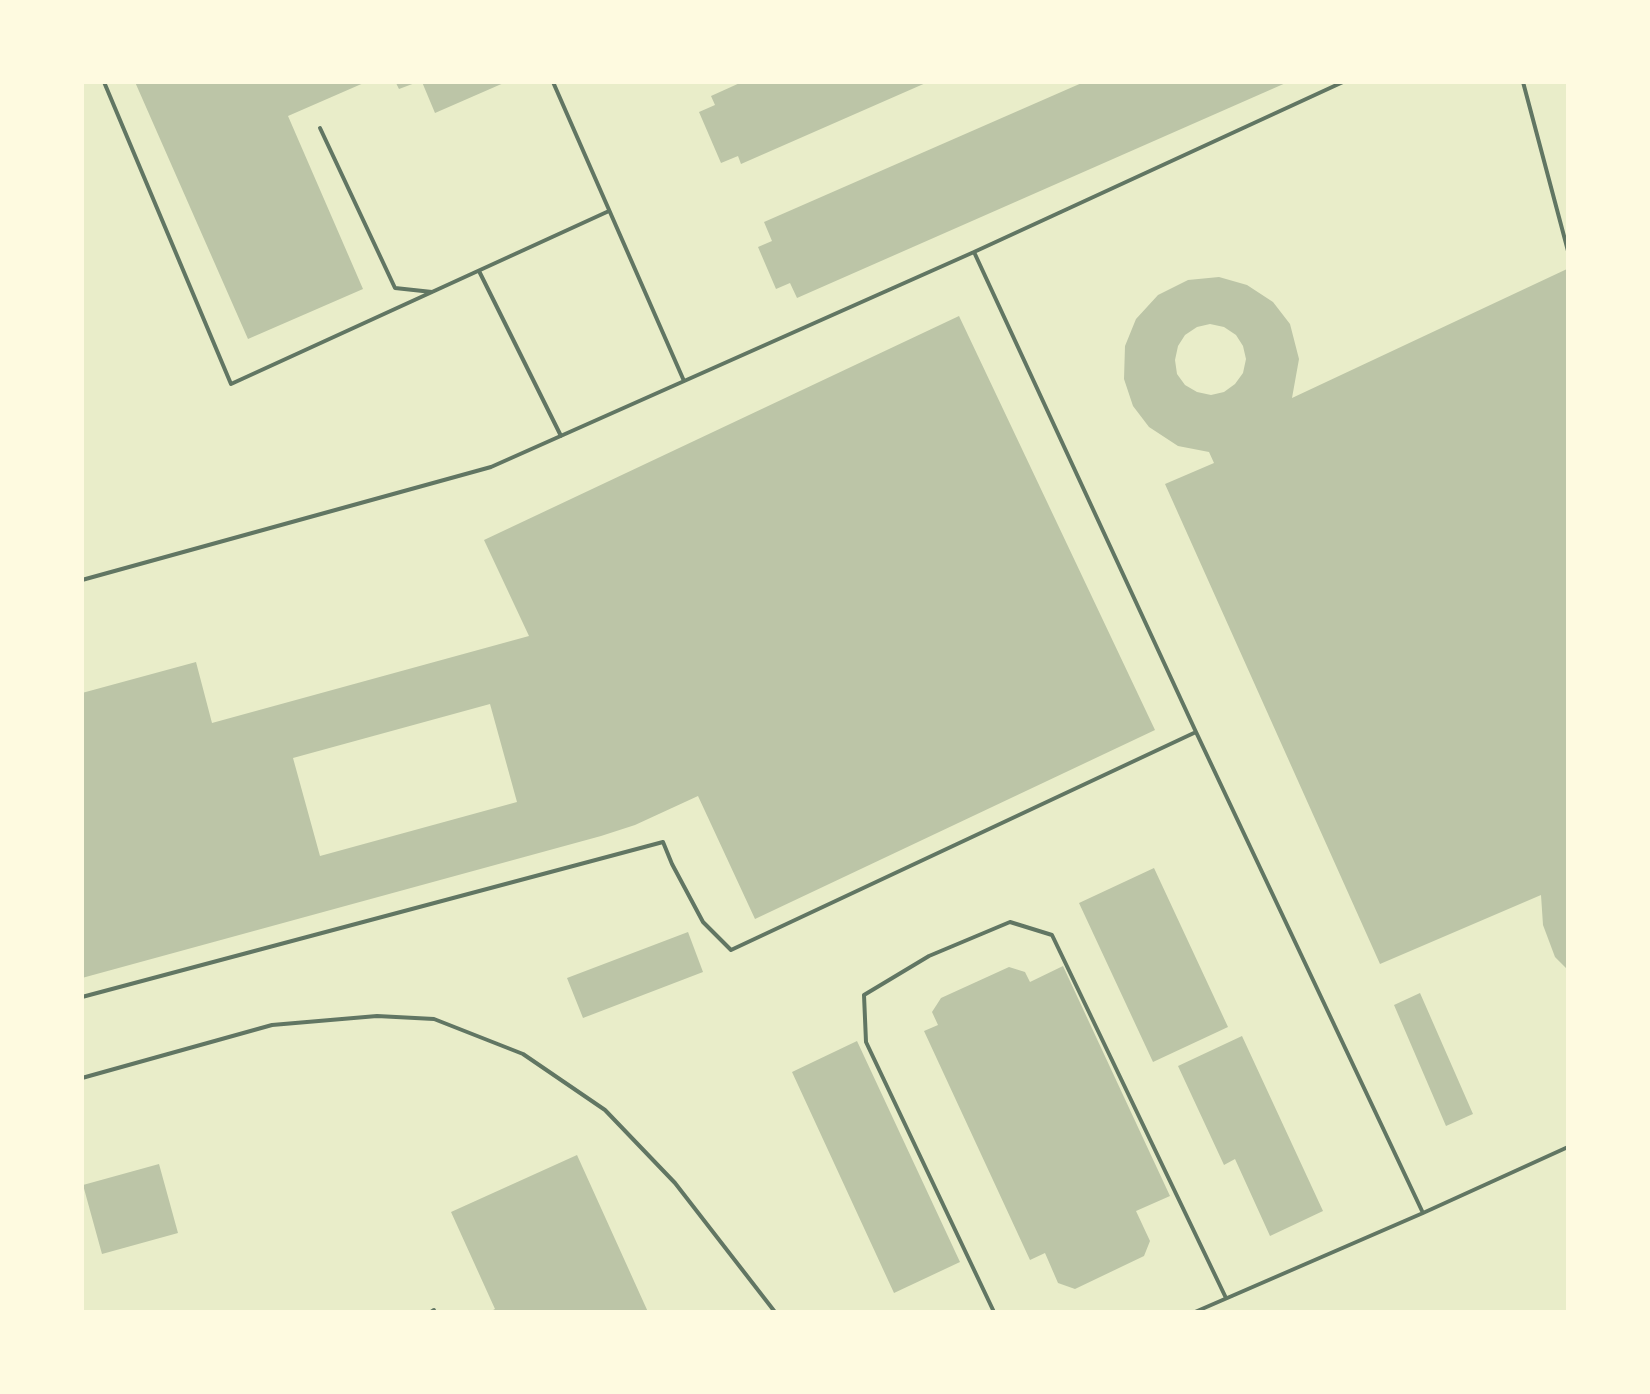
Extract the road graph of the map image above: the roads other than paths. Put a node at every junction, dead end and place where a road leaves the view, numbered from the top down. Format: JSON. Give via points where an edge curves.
{"nodes":[{"id":1,"x":104,"y":82,"type":"edge"},
{"id":2,"x":553,"y":82,"type":"edge"},
{"id":3,"x":1343,"y":82,"type":"edge"},
{"id":4,"x":1523,"y":82,"type":"edge"},
{"id":5,"x":320,"y":128,"type":"dead end"},
{"id":6,"x":609,"y":211,"type":"junction"},
{"id":7,"x":1568,"y":251,"type":"edge"},
{"id":8,"x":974,"y":252,"type":"junction"},
{"id":9,"x":479,"y":271,"type":"junction"},
{"id":10,"x":432,"y":292,"type":"junction"},
{"id":11,"x":684,"y":382,"type":"junction"},
{"id":12,"x":561,"y":436,"type":"junction"},
{"id":13,"x":82,"y":580,"type":"edge"},
{"id":14,"x":1196,"y":732,"type":"junction"},
{"id":15,"x":82,"y":998,"type":"edge"},
{"id":16,"x":82,"y":1078,"type":"edge"},
{"id":17,"x":1568,"y":1147,"type":"edge"},
{"id":18,"x":1423,"y":1213,"type":"junction"},
{"id":19,"x":1226,"y":1298,"type":"junction"},
{"id":20,"x":775,"y":1312,"type":"edge"},
{"id":21,"x":994,"y":1312,"type":"edge"},
{"id":22,"x":1195,"y":1312,"type":"edge"}],
"edges":[{"from":1,"to":10,"type":"lane","via":[[231,384]]},
{"from":2,"to":6,"type":"lane"},
{"from":3,"to":8,"type":"lane"},
{"from":4,"to":7,"type":"lane"},
{"from":5,"to":10,"type":"lane","via":[[395,288]]},
{"from":6,"to":9,"type":"lane"},
{"from":6,"to":11,"type":"lane"},
{"from":8,"to":11,"type":"lane"},
{"from":8,"to":14,"type":"lane"},
{"from":9,"to":10,"type":"lane"},
{"from":9,"to":12,"type":"lane"},
{"from":11,"to":12,"type":"lane"},
{"from":12,"to":13,"type":"lane","via":[[491,468]]},
{"from":14,"to":15,"type":"lane","via":[[731,950],[703,922],[663,842]]},
{"from":14,"to":18,"type":"lane"},
{"from":16,"to":20,"type":"lane","via":[[272,1025],[377,1016],[434,1019],[523,1054],[605,1110],[675,1184]]},
{"from":17,"to":18,"type":"lane"},
{"from":18,"to":19,"type":"lane"},
{"from":19,"to":21,"type":"lane","via":[[1052,935],[1010,922],[929,956],[864,995],[866,1042]]},
{"from":19,"to":22,"type":"lane"}]}
